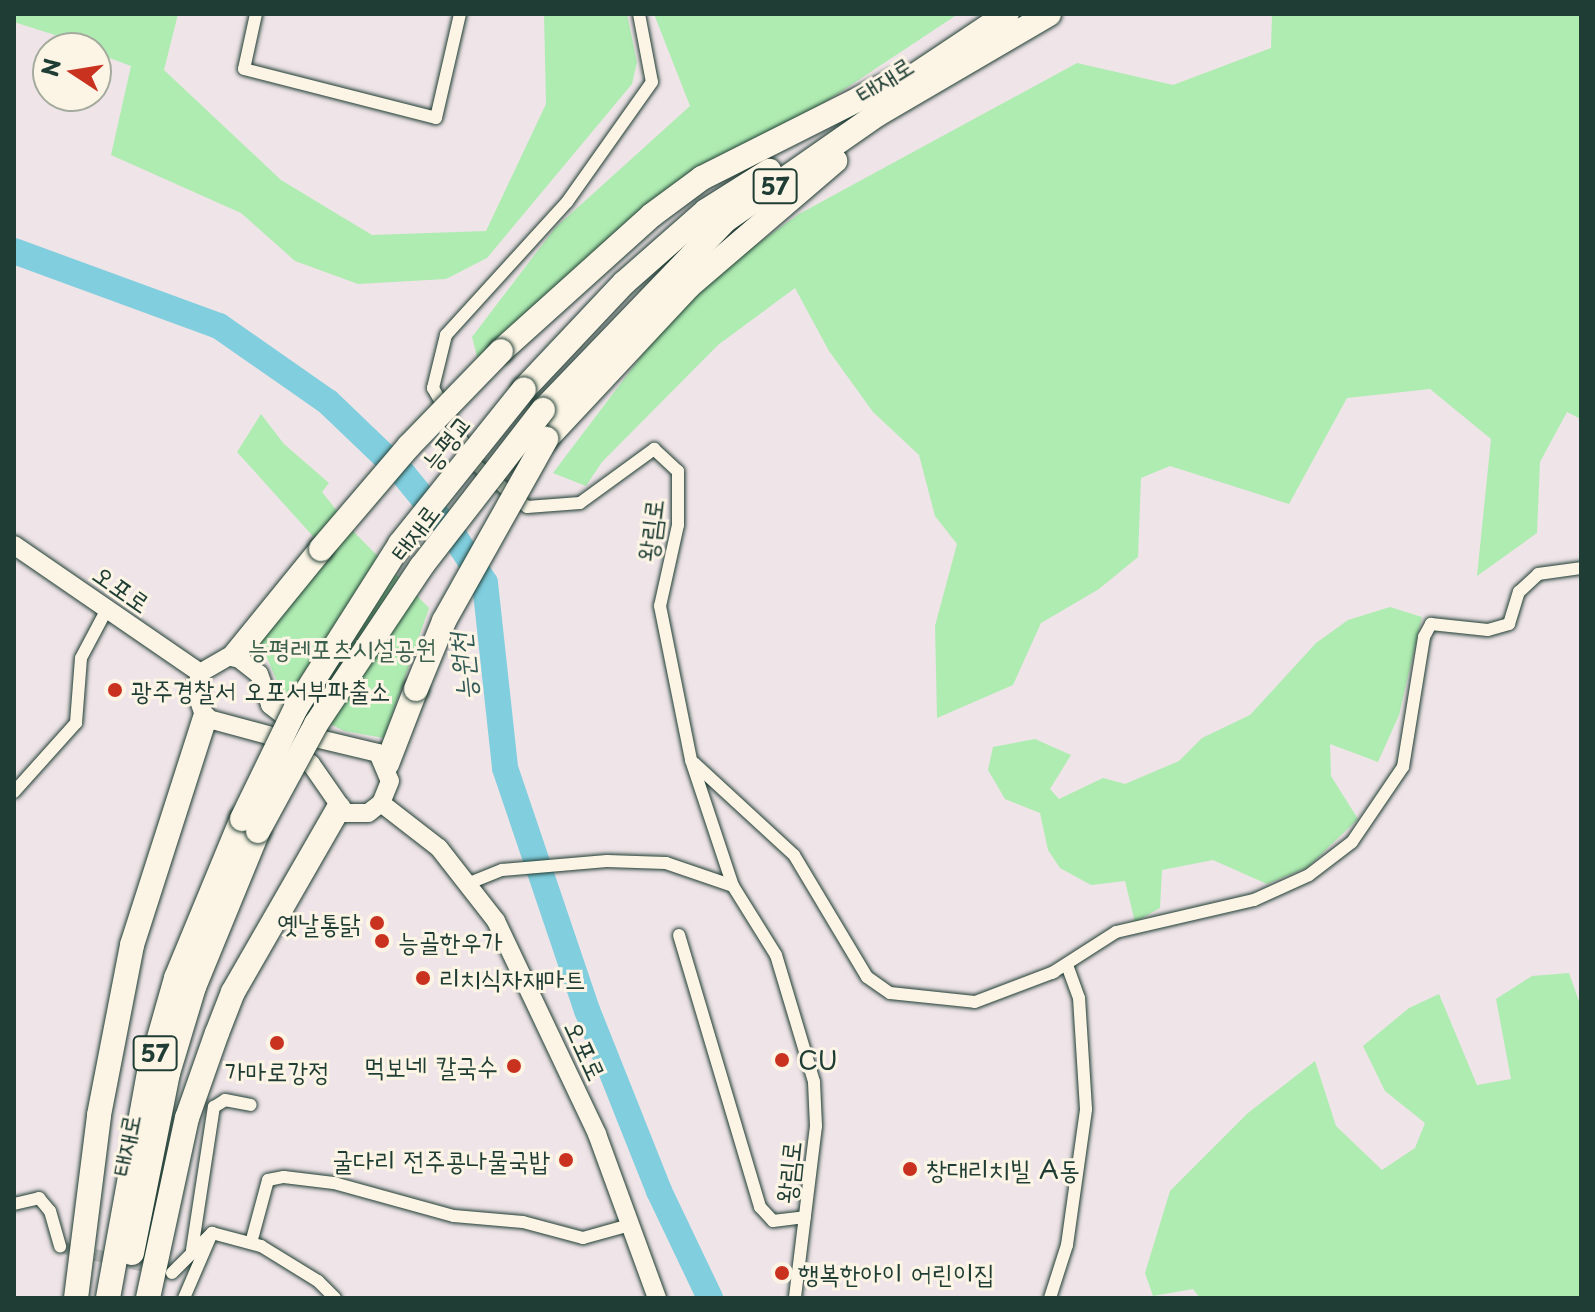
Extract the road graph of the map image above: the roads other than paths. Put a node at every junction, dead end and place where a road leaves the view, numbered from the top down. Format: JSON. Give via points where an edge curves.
{"nodes":[{"id":1,"x":256,"y":14,"type":"edge"},
{"id":2,"x":460,"y":14,"type":"edge"},
{"id":3,"x":639,"y":14,"type":"edge"},
{"id":4,"x":1007,"y":14,"type":"edge"},
{"id":5,"x":1049,"y":14,"type":"edge"},
{"id":6,"x":922,"y":77,"type":"junction"},
{"id":7,"x":524,"y":389,"type":"joint"},
{"id":8,"x":14,"y":545,"type":"edge"},
{"id":9,"x":1581,"y":568,"type":"edge"},
{"id":10,"x":107,"y":609,"type":"junction"},
{"id":11,"x":235,"y":655,"type":"junction"},
{"id":12,"x":200,"y":673,"type":"junction"},
{"id":13,"x":205,"y":718,"type":"junction"},
{"id":14,"x":691,"y":760,"type":"junction"},
{"id":15,"x":387,"y":764,"type":"junction"},
{"id":16,"x":14,"y":792,"type":"edge"},
{"id":17,"x":381,"y":803,"type":"junction"},
{"id":18,"x":339,"y":808,"type":"junction"},
{"id":19,"x":250,"y":825,"type":"junction"},
{"id":20,"x":467,"y":884,"type":"junction"},
{"id":21,"x":733,"y":886,"type":"junction"},
{"id":22,"x":679,"y":935,"type":"dead end"},
{"id":23,"x":1067,"y":965,"type":"junction"},
{"id":24,"x":251,"y":1105,"type":"dead end"},
{"id":25,"x":14,"y":1204,"type":"edge"},
{"id":26,"x":805,"y":1217,"type":"junction"},
{"id":27,"x":630,"y":1225,"type":"junction"},
{"id":28,"x":212,"y":1233,"type":"junction"},
{"id":29,"x":251,"y":1243,"type":"junction"},
{"id":30,"x":60,"y":1247,"type":"dead end"},
{"id":31,"x":192,"y":1250,"type":"junction"},
{"id":32,"x":172,"y":1273,"type":"dead end"},
{"id":33,"x":76,"y":1298,"type":"edge"},
{"id":34,"x":108,"y":1298,"type":"edge"},
{"id":35,"x":122,"y":1298,"type":"edge"},
{"id":36,"x":148,"y":1298,"type":"edge"},
{"id":37,"x":184,"y":1298,"type":"edge"},
{"id":38,"x":335,"y":1298,"type":"edge"},
{"id":39,"x":657,"y":1298,"type":"edge"},
{"id":40,"x":795,"y":1298,"type":"edge"},
{"id":41,"x":1050,"y":1298,"type":"edge"}],
"edges":[{"from":1,"to":2,"type":"street","via":[[244,69],[436,118]]},
{"from":3,"to":14,"type":"street","name":"왕림로","via":[[652,82],[567,202],[446,335],[433,388],[476,465],[527,507],[580,503],[654,449],[678,471],[678,525],[660,606]]},
{"from":4,"to":6,"type":"highway","name":"태재로","number":"57"},
{"from":5,"to":6,"type":"highway","name":"태재로","number":"57"},
{"from":6,"to":7,"type":"highway","name":"태재로","number":"57","via":[[706,211],[624,283]]},
{"from":6,"to":11,"type":"highway","bridge":true,"via":[[702,178],[652,215],[501,351],[409,446]]},
{"from":6,"to":15,"type":"highway","bridge":true,"via":[[688,287],[546,439],[444,621]]},
{"from":6,"to":19,"type":"highway","name":"태재로","number":"57","bridge":true,"via":[[726,220],[543,410],[421,567]]},
{"from":7,"to":19,"type":"highway","name":"능평교","number":"57","bridge":true,"via":[[400,544],[296,708]]},
{"from":8,"to":10,"type":"main road","name":"오포로"},
{"from":9,"to":23,"type":"street","via":[[1538,574],[1519,592],[1509,624],[1488,630],[1431,624],[1424,637],[1403,767],[1352,842],[1309,875],[1254,900],[1116,932]]},
{"from":10,"to":12,"type":"main road","name":"오포로"},
{"from":10,"to":16,"type":"street","via":[[81,658],[76,723]]},
{"from":11,"to":12,"type":"main road"},
{"from":11,"to":15,"type":"main road","via":[[259,674],[270,705],[311,737],[357,745],[378,753]]},
{"from":12,"to":13,"type":"main road","via":[[196,692]]},
{"from":13,"to":18,"type":"main road","via":[[268,735],[311,764]]},
{"from":13,"to":33,"type":"highway","via":[[132,945],[99,1115]]},
{"from":14,"to":21,"type":"street","name":"왕림로"},
{"from":14,"to":23,"type":"street","via":[[794,855],[867,977],[890,993],[975,1002]]},
{"from":15,"to":17,"type":"main road","via":[[390,781]]},
{"from":17,"to":18,"type":"main road","via":[[368,813]]},
{"from":17,"to":20,"type":"main road","name":"오포로","via":[[439,848]]},
{"from":18,"to":36,"type":"highway","via":[[233,992],[217,1033],[187,1118]]},
{"from":19,"to":34,"type":"highway","name":"태재로","number":"57","via":[[176,978],[149,1073]]},
{"from":19,"to":35,"type":"highway","name":"태재로","number":"57","via":[[168,1073]]},
{"from":20,"to":21,"type":"street","via":[[502,870],[607,861],[666,863]]},
{"from":20,"to":27,"type":"main road","name":"오포로","via":[[496,921],[597,1134]]},
{"from":21,"to":26,"type":"street","name":"왕림로","via":[[776,955],[814,1082],[816,1126]]},
{"from":22,"to":26,"type":"street","via":[[760,1207],[773,1221]]},
{"from":23,"to":41,"type":"street","via":[[1079,998],[1086,1109],[1067,1245]]},
{"from":24,"to":31,"type":"street","via":[[225,1100],[214,1107]]},
{"from":25,"to":30,"type":"street","via":[[39,1198],[50,1211]]},
{"from":26,"to":40,"type":"street","name":"왕림로"},
{"from":27,"to":29,"type":"street","via":[[583,1238],[523,1222],[454,1216],[334,1183],[268,1180]]},
{"from":27,"to":39,"type":"main road","name":"오포로"},
{"from":28,"to":29,"type":"street"},
{"from":28,"to":31,"type":"street"},
{"from":28,"to":37,"type":"street"},
{"from":29,"to":38,"type":"street","via":[[318,1281]]},
{"from":31,"to":32,"type":"street"}]}
